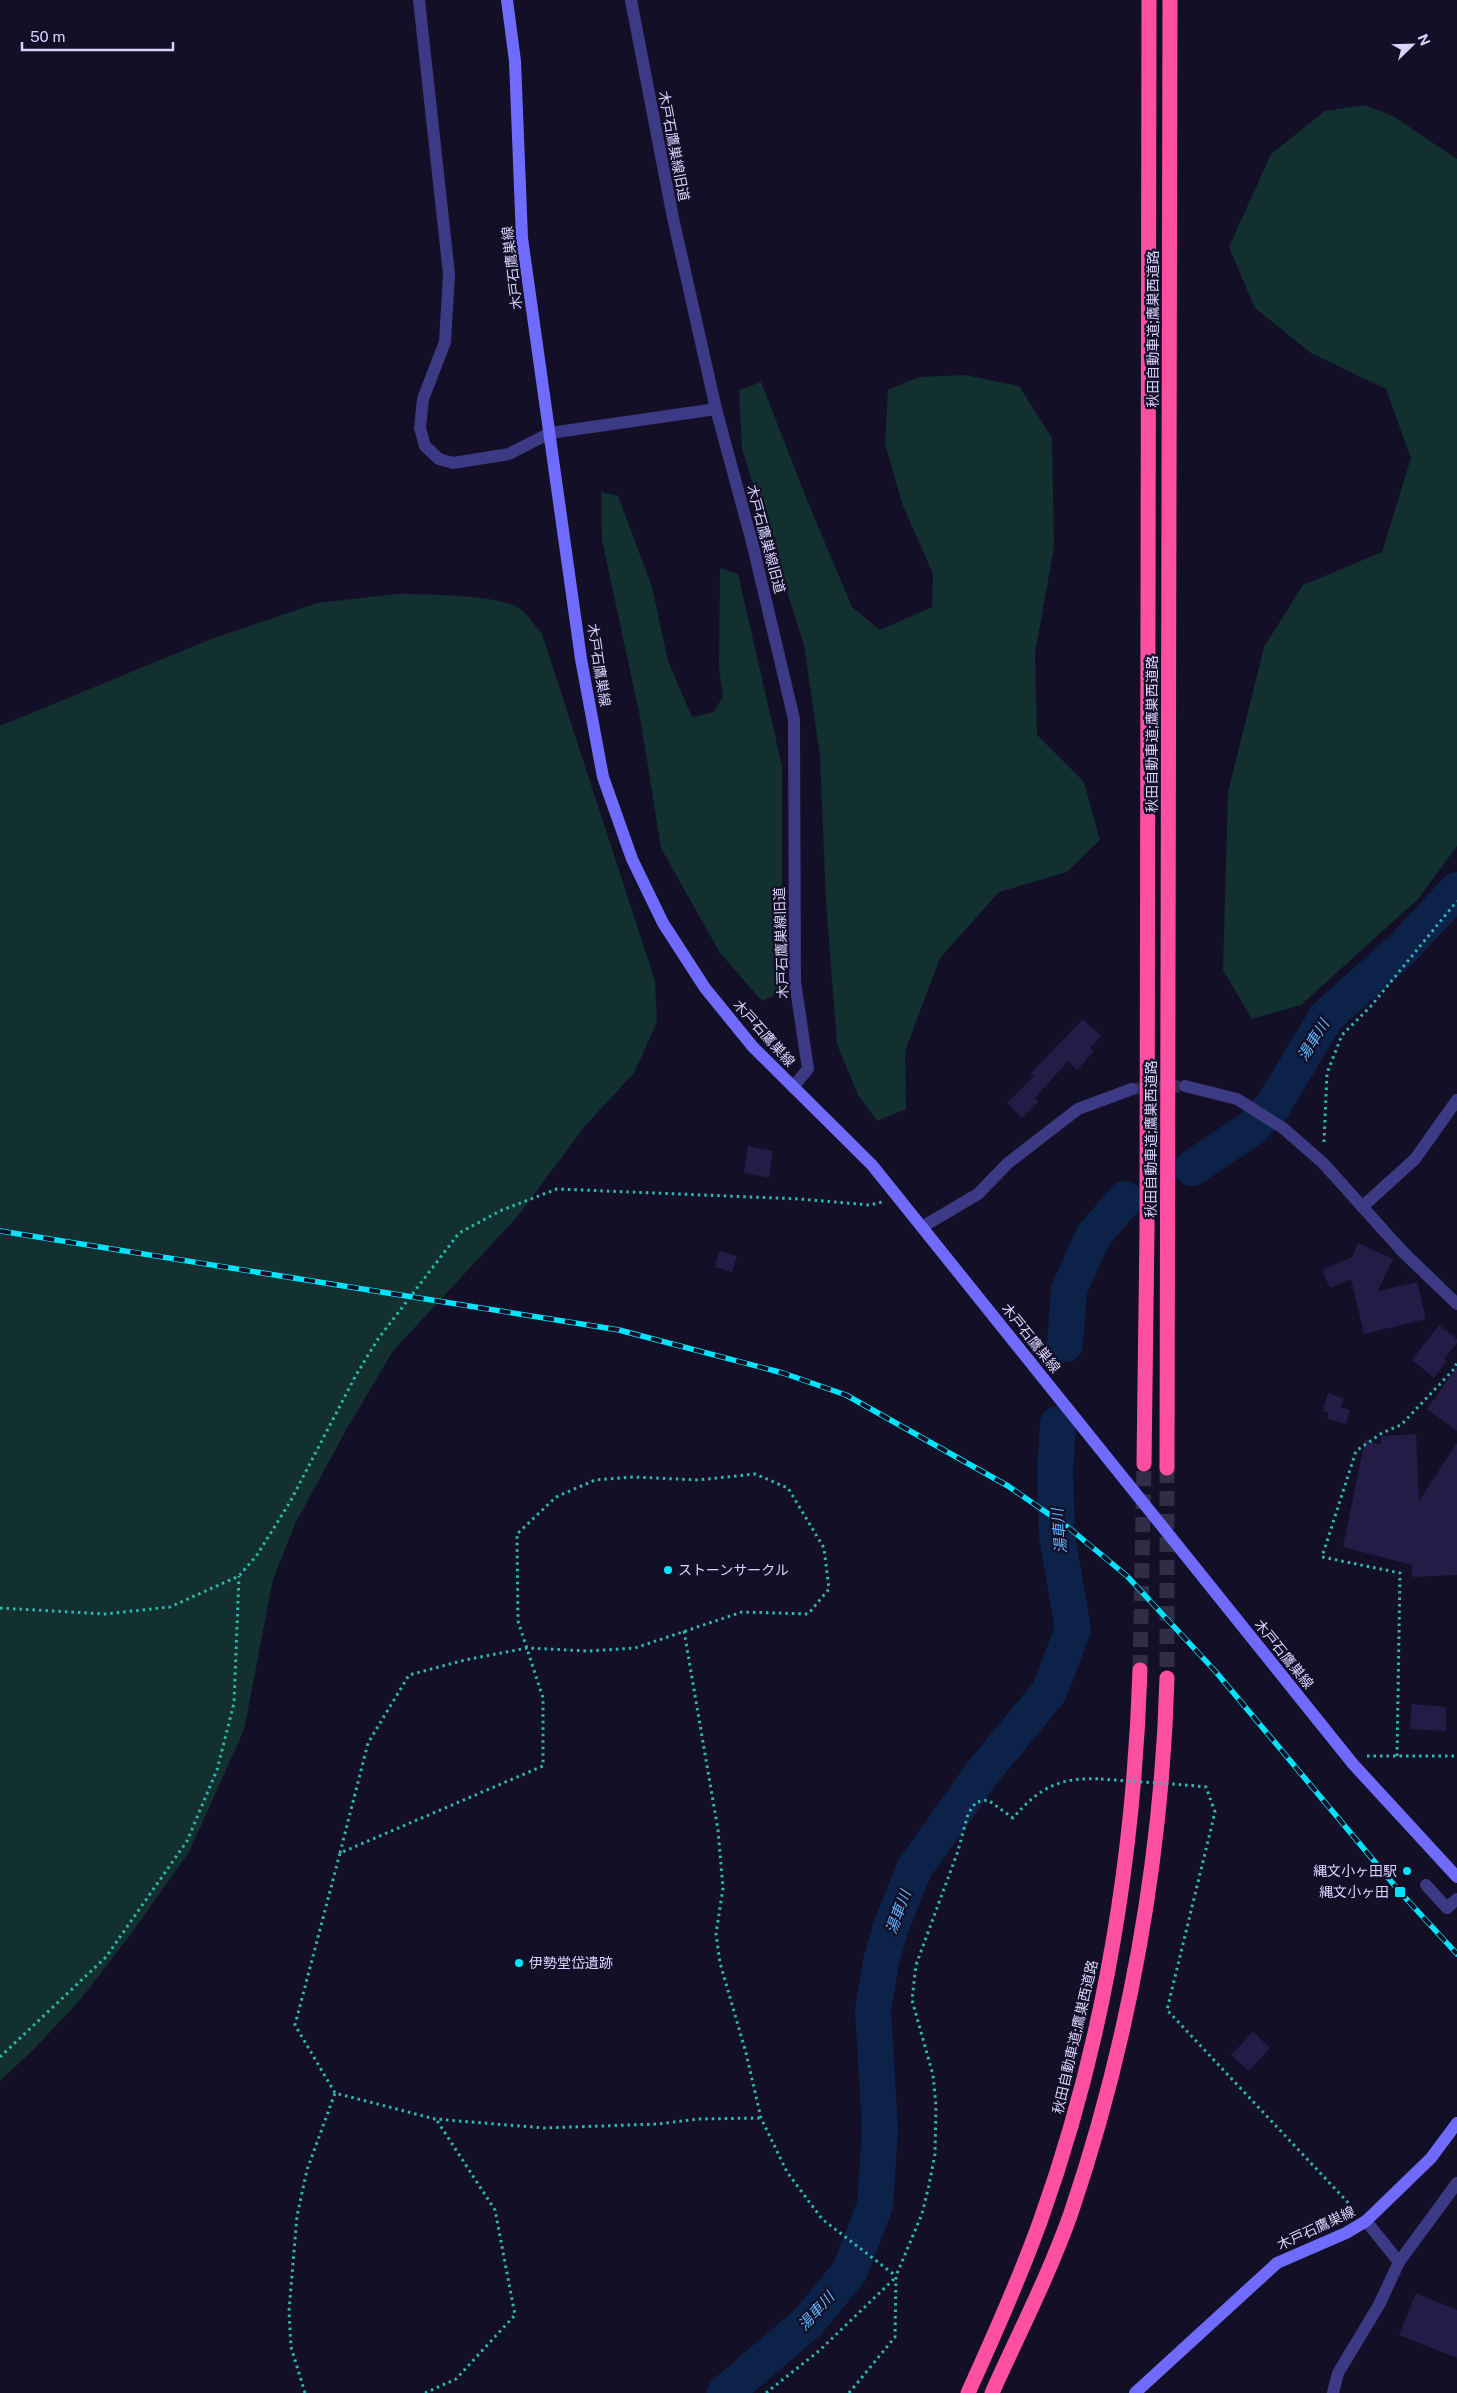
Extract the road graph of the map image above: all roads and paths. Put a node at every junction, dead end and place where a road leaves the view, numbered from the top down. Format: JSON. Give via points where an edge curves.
{"nodes":[{"id":1,"x":419,"y":0,"type":"edge"},
{"id":2,"x":507,"y":0,"type":"edge"},
{"id":3,"x":631,"y":0,"type":"edge"},
{"id":4,"x":1149,"y":0,"type":"edge"},
{"id":5,"x":1170,"y":0,"type":"edge"},
{"id":6,"x":716,"y":409,"type":"junction"},
{"id":7,"x":550,"y":433,"type":"junction"},
{"id":8,"x":1457,"y":901,"type":"edge"},
{"id":9,"x":1185,"y":1086,"type":"tunnel mouth"},
{"id":10,"x":793,"y":1088,"type":"junction"},
{"id":11,"x":1132,"y":1089,"type":"tunnel mouth"},
{"id":12,"x":1457,"y":1100,"type":"edge"},
{"id":13,"x":1323,"y":1163,"type":"junction"},
{"id":14,"x":899,"y":1198,"type":"junction"},
{"id":15,"x":1362,"y":1207,"type":"junction"},
{"id":16,"x":922,"y":1227,"type":"junction"},
{"id":17,"x":1457,"y":1304,"type":"edge"},
{"id":18,"x":1457,"y":1362,"type":"edge"},
{"id":19,"x":1144,"y":1464,"type":"tunnel mouth"},
{"id":20,"x":1167,"y":1468,"type":"tunnel mouth"},
{"id":21,"x":239,"y":1576,"type":"junction"},
{"id":22,"x":0,"y":1608,"type":"edge"},
{"id":23,"x":684,"y":1631,"type":"junction"},
{"id":24,"x":527,"y":1648,"type":"junction"},
{"id":25,"x":1140,"y":1670,"type":"tunnel mouth"},
{"id":26,"x":1167,"y":1678,"type":"tunnel mouth"},
{"id":27,"x":1396,"y":1756,"type":"junction"},
{"id":28,"x":1457,"y":1756,"type":"edge"},
{"id":29,"x":1353,"y":1764,"type":"junction"},
{"id":30,"x":340,"y":1853,"type":"junction"},
{"id":31,"x":1457,"y":1877,"type":"edge"},
{"id":32,"x":1426,"y":1885,"type":"dead end"},
{"id":33,"x":1457,"y":1899,"type":"edge"},
{"id":34,"x":0,"y":2057,"type":"edge"},
{"id":35,"x":335,"y":2093,"type":"junction"},
{"id":36,"x":435,"y":2118,"type":"junction"},
{"id":37,"x":761,"y":2118,"type":"junction"},
{"id":38,"x":1457,"y":2123,"type":"edge"},
{"id":39,"x":1457,"y":2183,"type":"edge"},
{"id":40,"x":1366,"y":2222,"type":"junction"},
{"id":41,"x":1400,"y":2262,"type":"junction"},
{"id":42,"x":896,"y":2276,"type":"junction"},
{"id":43,"x":769,"y":2392,"type":"edge"},
{"id":44,"x":304,"y":2393,"type":"edge"},
{"id":45,"x":425,"y":2393,"type":"edge"},
{"id":46,"x":848,"y":2393,"type":"edge"},
{"id":47,"x":968,"y":2393,"type":"edge"},
{"id":48,"x":992,"y":2393,"type":"edge"},
{"id":49,"x":1135,"y":2393,"type":"edge"},
{"id":50,"x":1333,"y":2393,"type":"edge"}],
"edges":[{"from":1,"to":7,"type":"street","via":[[449,274],[445,342],[423,399],[420,428],[425,446],[439,459],[453,463],[509,454]]},
{"from":2,"to":7,"type":"main road","name":"木戸石鷹巣線","via":[[515,61],[522,238]]},
{"from":3,"to":6,"type":"street","name":"木戸石鷹巣線旧道","via":[[672,218]]},
{"from":4,"to":19,"type":"highway","name":"秋田自動車道;鷹巣西道路"},
{"from":5,"to":20,"type":"highway","name":"秋田自動車道;鷹巣西道路"},
{"from":6,"to":7,"type":"street"},
{"from":6,"to":10,"type":"street","name":"木戸石鷹巣線旧道","via":[[766,596],[794,719],[795,982],[808,1069]]},
{"from":7,"to":10,"type":"main road","name":"木戸石鷹巣線","via":[[581,659],[602,767],[632,859],[662,923],[705,988],[753,1047]]},
{"from":8,"to":13,"type":"path","via":[[1371,1006],[1342,1035],[1327,1073]]},
{"from":9,"to":13,"type":"street","via":[[1237,1099],[1283,1128]]},
{"from":10,"to":14,"type":"main road","name":"木戸石鷹巣線","via":[[872,1165]]},
{"from":11,"to":16,"type":"street","via":[[1078,1109],[1008,1163],[978,1194]]},
{"from":12,"to":15,"type":"street","via":[[1415,1159]]},
{"from":13,"to":15,"type":"street"},
{"from":14,"to":16,"type":"main road","name":"木戸石鷹巣線"},
{"from":14,"to":21,"type":"path","via":[[870,1206],[800,1199],[557,1189],[502,1210],[459,1233],[378,1339],[290,1502],[257,1555]]},
{"from":15,"to":17,"type":"street"},
{"from":16,"to":29,"type":"main road","name":"木戸石鷹巣線"},
{"from":18,"to":27,"type":"path","via":[[1401,1425],[1382,1433],[1356,1451],[1322,1557],[1400,1573]]},
{"from":21,"to":22,"type":"path","via":[[170,1607],[105,1614]]},
{"from":21,"to":34,"type":"path","via":[[234,1703],[217,1770],[187,1841],[106,1957]]},
{"from":23,"to":24,"type":"path","via":[[635,1648],[588,1651]]},
{"from":23,"to":24,"type":"path","via":[[742,1612],[808,1614],[829,1589],[824,1548],[788,1488],[754,1474],[698,1480],[634,1477],[595,1480],[556,1497],[518,1534],[518,1621]]},
{"from":23,"to":37,"type":"path","via":[[718,1830],[723,1888],[716,1934],[720,1963]]},
{"from":24,"to":30,"type":"path","via":[[409,1675],[368,1743]]},
{"from":24,"to":30,"type":"path","via":[[543,1698],[542,1766]]},
{"from":25,"to":47,"type":"highway","name":"秋田自動車道;鷹巣西道路","via":[[1134,1792],[1125,1872],[1082,2084],[1042,2218]]},
{"from":26,"to":48,"type":"highway","via":[[1162,1782],[1152,1859],[1128,2000],[1097,2128],[1070,2214],[1037,2296]]},
{"from":27,"to":28,"type":"path"},
{"from":27,"to":29,"type":"path","via":[[1360,1756]]},
{"from":29,"to":31,"type":"main road","name":"木戸石鷹巣線"},
{"from":30,"to":35,"type":"path","via":[[295,2024]]},
{"from":32,"to":33,"type":"street","via":[[1447,1908]]},
{"from":35,"to":36,"type":"path"},
{"from":35,"to":44,"type":"path","via":[[307,2170],[297,2216],[289,2311],[291,2347]]},
{"from":36,"to":37,"type":"path","via":[[544,2128],[658,2124],[698,2118]]},
{"from":36,"to":45,"type":"path","via":[[495,2210],[515,2315],[456,2379]]},
{"from":37,"to":42,"type":"path","via":[[787,2172],[822,2219]]},
{"from":38,"to":40,"type":"main road","name":"木戸石鷹巣線","via":[[1430,2158]]},
{"from":39,"to":41,"type":"street"},
{"from":40,"to":41,"type":"street"},
{"from":40,"to":42,"type":"path","bridge":true,"via":[[1167,2010],[1214,1812],[1206,1787],[1075,1777],[1030,1798],[1013,1818],[988,1800],[976,1802],[968,1814],[958,1851],[916,1965],[912,2000],[933,2075],[935,2154],[922,2214]]},
{"from":40,"to":49,"type":"main road","name":"木戸石鷹巣線","via":[[1277,2263]]},
{"from":41,"to":50,"type":"street","via":[[1379,2305],[1338,2373]]},
{"from":42,"to":43,"type":"path","via":[[820,2350]]},
{"from":42,"to":46,"type":"path","via":[[895,2337]]}]}
